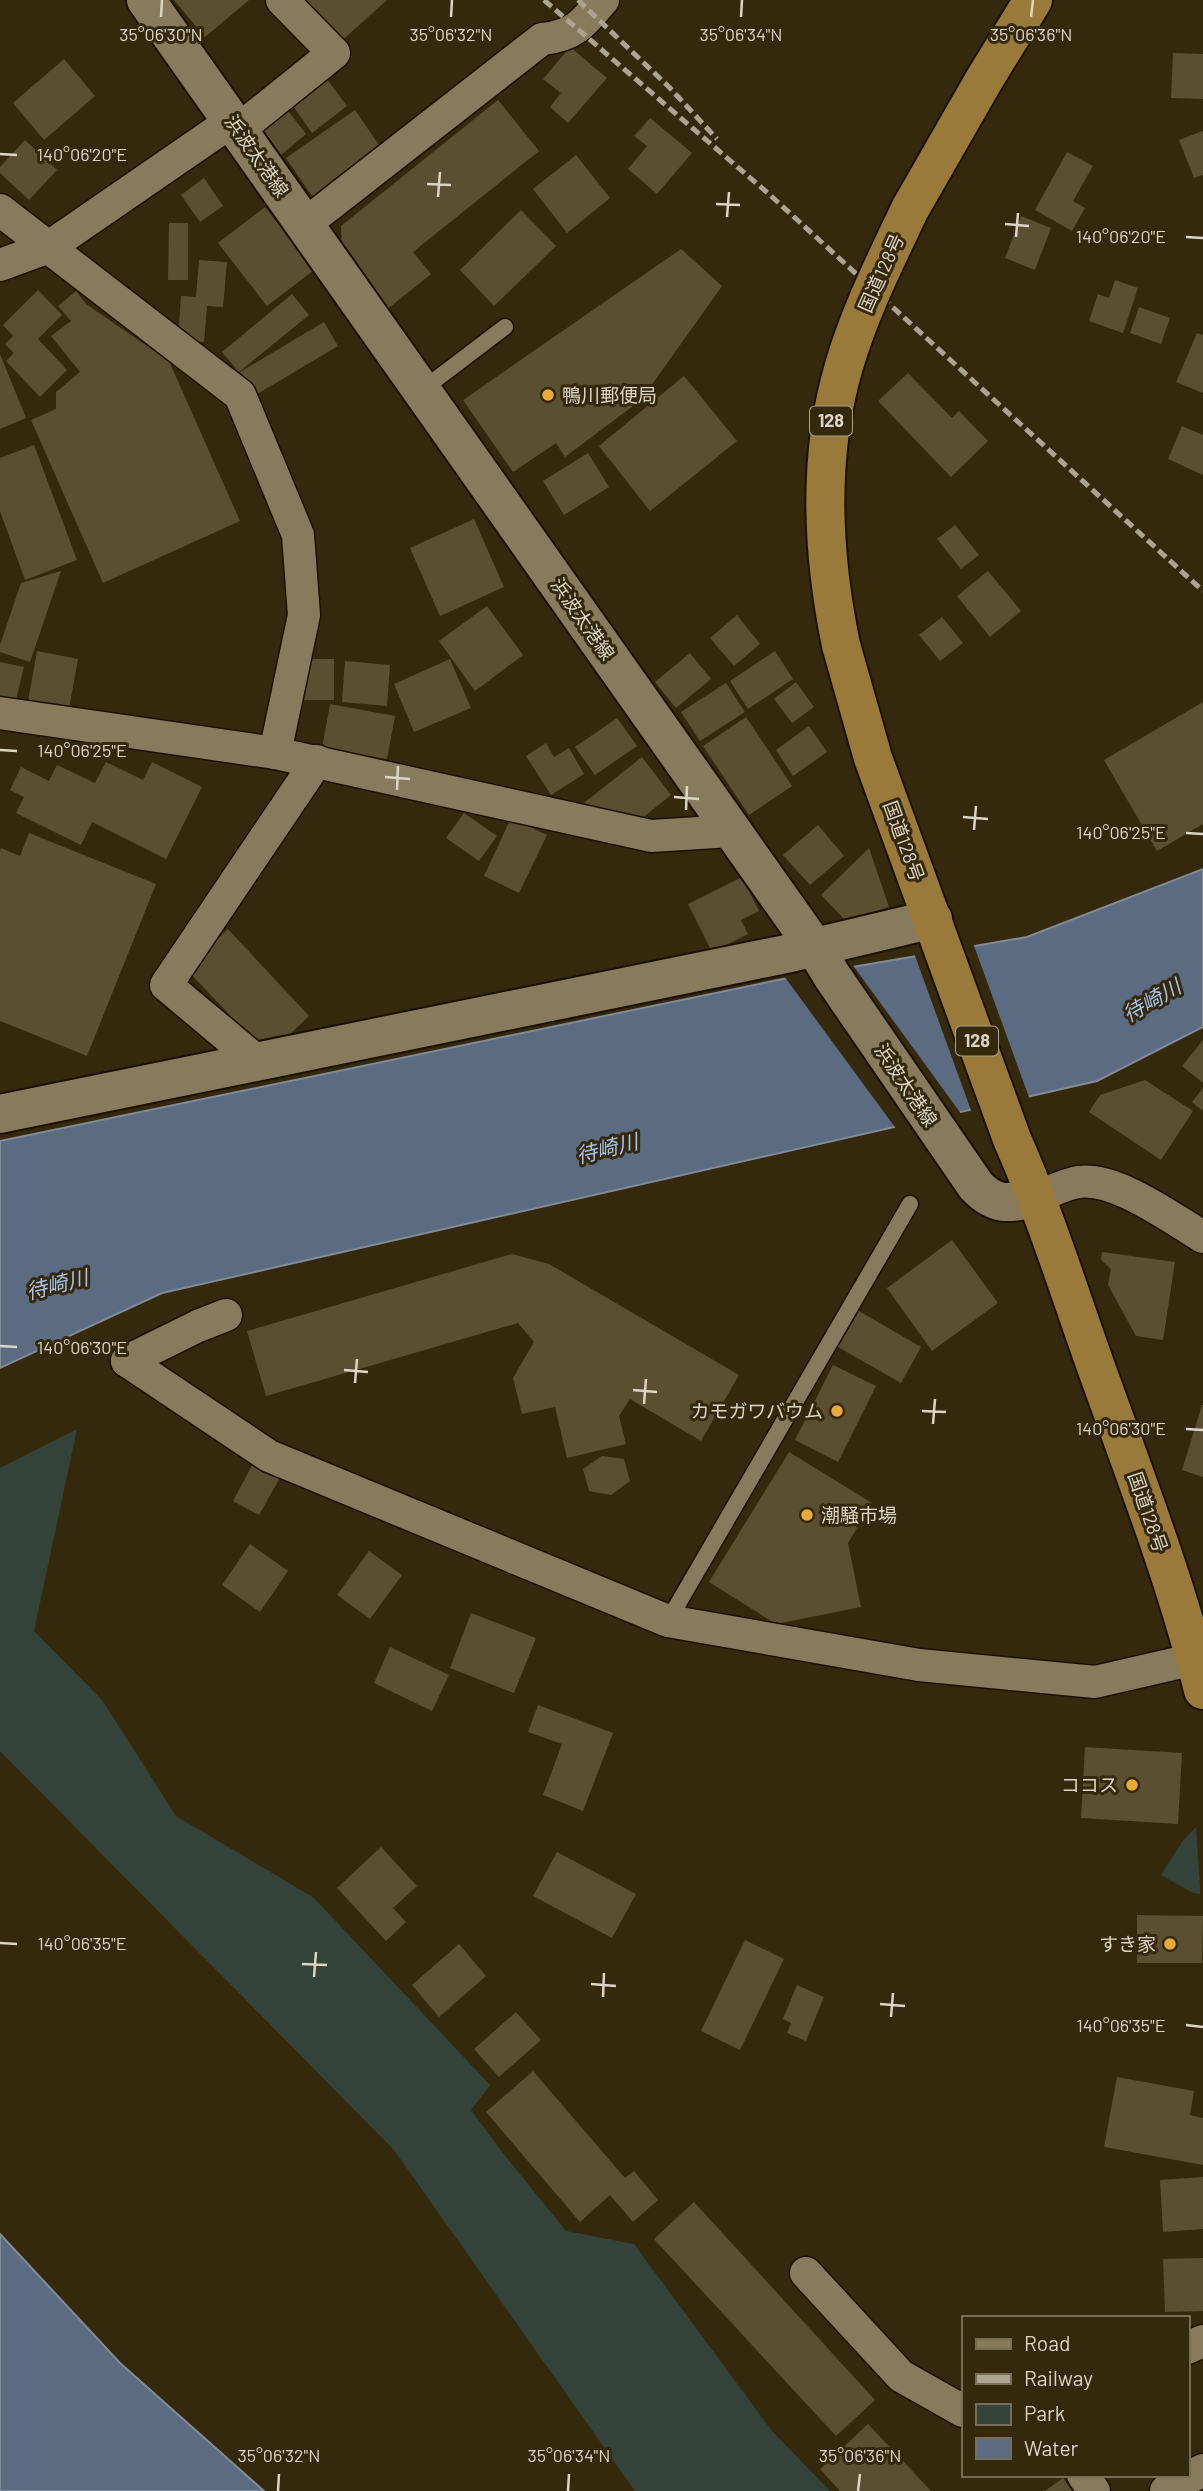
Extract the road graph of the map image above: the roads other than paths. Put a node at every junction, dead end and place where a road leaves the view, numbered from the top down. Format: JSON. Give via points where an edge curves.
{"nodes":[{"id":1,"x":146,"y":0,"type":"edge"},
{"id":2,"x":282,"y":0,"type":"edge"},
{"id":3,"x":603,"y":0,"type":"edge"},
{"id":4,"x":1033,"y":0,"type":"edge"},
{"id":5,"x":235,"y":125,"type":"junction"},
{"id":6,"x":0,"y":210,"type":"edge"},
{"id":7,"x":305,"y":224,"type":"junction"},
{"id":8,"x":49,"y":247,"type":"junction"},
{"id":9,"x":0,"y":265,"type":"edge"},
{"id":10,"x":505,"y":327,"type":"dead end"},
{"id":11,"x":422,"y":390,"type":"junction"},
{"id":12,"x":0,"y":713,"type":"edge"},
{"id":13,"x":275,"y":753,"type":"junction"},
{"id":14,"x":317,"y":761,"type":"junction"},
{"id":15,"x":731,"y":831,"type":"junction"},
{"id":16,"x":938,"y":931,"type":"junction"},
{"id":17,"x":823,"y":962,"type":"junction"},
{"id":18,"x":258,"y":1062,"type":"junction"},
{"id":19,"x":0,"y":1114,"type":"edge"},
{"id":20,"x":1038,"y":1197,"type":"junction"},
{"id":21,"x":910,"y":1204,"type":"dead end"},
{"id":22,"x":1203,"y":1237,"type":"edge"},
{"id":23,"x":226,"y":1315,"type":"dead end"},
{"id":24,"x":668,"y":1621,"type":"junction"},
{"id":25,"x":1199,"y":1675,"type":"edge"},
{"id":26,"x":806,"y":2273,"type":"dead end"},
{"id":27,"x":962,"y":2410,"type":"edge"},
{"id":28,"x":1203,"y":2470,"type":"edge"},
{"id":29,"x":1166,"y":2491,"type":"edge"}],
"edges":[{"from":1,"to":5,"type":"main road","name":"浜波太港線"},
{"from":2,"to":5,"type":"street","via":[[334,53]]},
{"from":3,"to":7,"type":"street","via":[[576,29],[542,39]]},
{"from":4,"to":16,"type":"highway","name":"国道128号","number":"128","bridge":true,"via":[[910,209],[871,292],[852,341],[827,449],[825,534],[841,645],[873,758]]},
{"from":5,"to":7,"type":"main road","name":"浜波太港線"},
{"from":5,"to":8,"type":"street"},
{"from":6,"to":8,"type":"street"},
{"from":7,"to":11,"type":"main road","name":"浜波太港線"},
{"from":8,"to":9,"type":"street"},
{"from":8,"to":13,"type":"street","via":[[240,395],[298,535],[304,615]]},
{"from":10,"to":11,"type":"lane"},
{"from":11,"to":15,"type":"main road","name":"浜波太港線"},
{"from":12,"to":13,"type":"street"},
{"from":13,"to":14,"type":"street"},
{"from":14,"to":15,"type":"street","via":[[651,836]]},
{"from":14,"to":18,"type":"street","via":[[166,985]]},
{"from":15,"to":17,"type":"main road","name":"浜波太港線"},
{"from":16,"to":17,"type":"main road"},
{"from":16,"to":20,"type":"highway","name":"国道128号","number":"128"},
{"from":17,"to":18,"type":"main road"},
{"from":17,"to":20,"type":"main road","name":"浜波太港線","via":[[985,1196],[1001,1203]]},
{"from":18,"to":19,"type":"main road"},
{"from":20,"to":22,"type":"street","via":[[1075,1182],[1094,1181],[1122,1191]]},
{"from":20,"to":25,"type":"highway","name":"国道128号","number":"128","via":[[1176,1592]]},
{"from":21,"to":24,"type":"lane"},
{"from":23,"to":24,"type":"street","via":[[127,1360],[269,1455]]},
{"from":24,"to":25,"type":"street","via":[[919,1665],[1095,1682]]},
{"from":26,"to":27,"type":"street","via":[[901,2376]]},
{"from":28,"to":29,"type":"street"}]}
